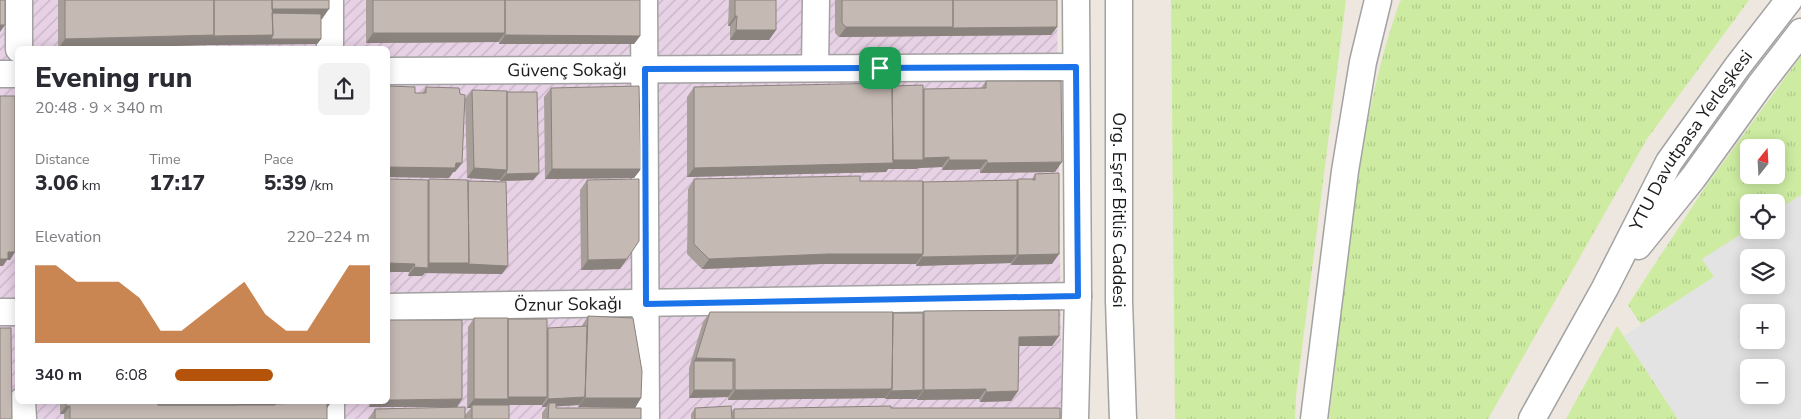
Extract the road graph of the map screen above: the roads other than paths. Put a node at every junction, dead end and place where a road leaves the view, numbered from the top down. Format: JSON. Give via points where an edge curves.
{"nodes":[{"id":1,"x":19,"y":0,"type":"edge"},
{"id":2,"x":330,"y":0,"type":"edge"},
{"id":3,"x":644,"y":0,"type":"edge"},
{"id":4,"x":816,"y":0,"type":"edge"},
{"id":5,"x":1076,"y":0,"type":"edge"},
{"id":6,"x":1119,"y":0,"type":"edge"},
{"id":7,"x":1378,"y":0,"type":"edge"},
{"id":8,"x":1788,"y":0,"type":"edge"},
{"id":9,"x":1801,"y":32,"type":"edge"},
{"id":10,"x":19,"y":46,"type":"edge"},
{"id":11,"x":330,"y":46,"type":"edge"},
{"id":12,"x":1076,"y":67,"type":"junction"},
{"id":13,"x":815,"y":68,"type":"junction"},
{"id":14,"x":645,"y":69,"type":"junction"},
{"id":15,"x":390,"y":71,"type":"edge"},
{"id":16,"x":0,"y":74,"type":"edge"},
{"id":17,"x":15,"y":74,"type":"edge"},
{"id":18,"x":1605,"y":288,"type":"junction"},
{"id":19,"x":1078,"y":296,"type":"junction"},
{"id":20,"x":646,"y":304,"type":"junction"},
{"id":21,"x":390,"y":307,"type":"edge"},
{"id":22,"x":0,"y":312,"type":"edge"},
{"id":23,"x":15,"y":312,"type":"edge"},
{"id":24,"x":22,"y":404,"type":"edge"},
{"id":25,"x":331,"y":404,"type":"edge"},
{"id":26,"x":22,"y":419,"type":"edge"},
{"id":27,"x":331,"y":419,"type":"edge"},
{"id":28,"x":646,"y":419,"type":"edge"},
{"id":29,"x":1074,"y":419,"type":"edge"},
{"id":30,"x":1123,"y":419,"type":"edge"},
{"id":31,"x":1314,"y":419,"type":"edge"},
{"id":32,"x":1532,"y":419,"type":"edge"}],
"edges":[{"from":1,"to":10,"type":"street"},
{"from":2,"to":11,"type":"street"},
{"from":3,"to":14,"type":"street"},
{"from":4,"to":13,"type":"street"},
{"from":5,"to":12,"type":"street"},
{"from":6,"to":30,"type":"street","name":"Org. Eşref Bitlis Caddesi","via":[[1119,291]]},
{"from":7,"to":31,"type":"street","via":[[1363,62],[1345,171]]},
{"from":8,"to":18,"type":"street","name":"YTU Davutpasa Yerleşkesi","via":[[1669,162]]},
{"from":9,"to":18,"type":"street","name":"YTU Davutpasa Yerleşkesi","via":[[1694,178]]},
{"from":12,"to":13,"type":"street","name":"Güvenç Sokağı"},
{"from":12,"to":19,"type":"street"},
{"from":13,"to":14,"type":"street","name":"Güvenç Sokağı"},
{"from":14,"to":15,"type":"street","name":"Güvenç Sokağı"},
{"from":14,"to":20,"type":"street"},
{"from":16,"to":17,"type":"street"},
{"from":18,"to":32,"type":"street","name":"YTU Davutpasa Yerleşkesi"},
{"from":19,"to":20,"type":"street","name":"Öznur Sokağı"},
{"from":19,"to":29,"type":"street"},
{"from":20,"to":21,"type":"street","name":"Öznur Sokağı"},
{"from":20,"to":28,"type":"street"},
{"from":22,"to":23,"type":"street"},
{"from":24,"to":26,"type":"street"},
{"from":25,"to":27,"type":"street"}]}
